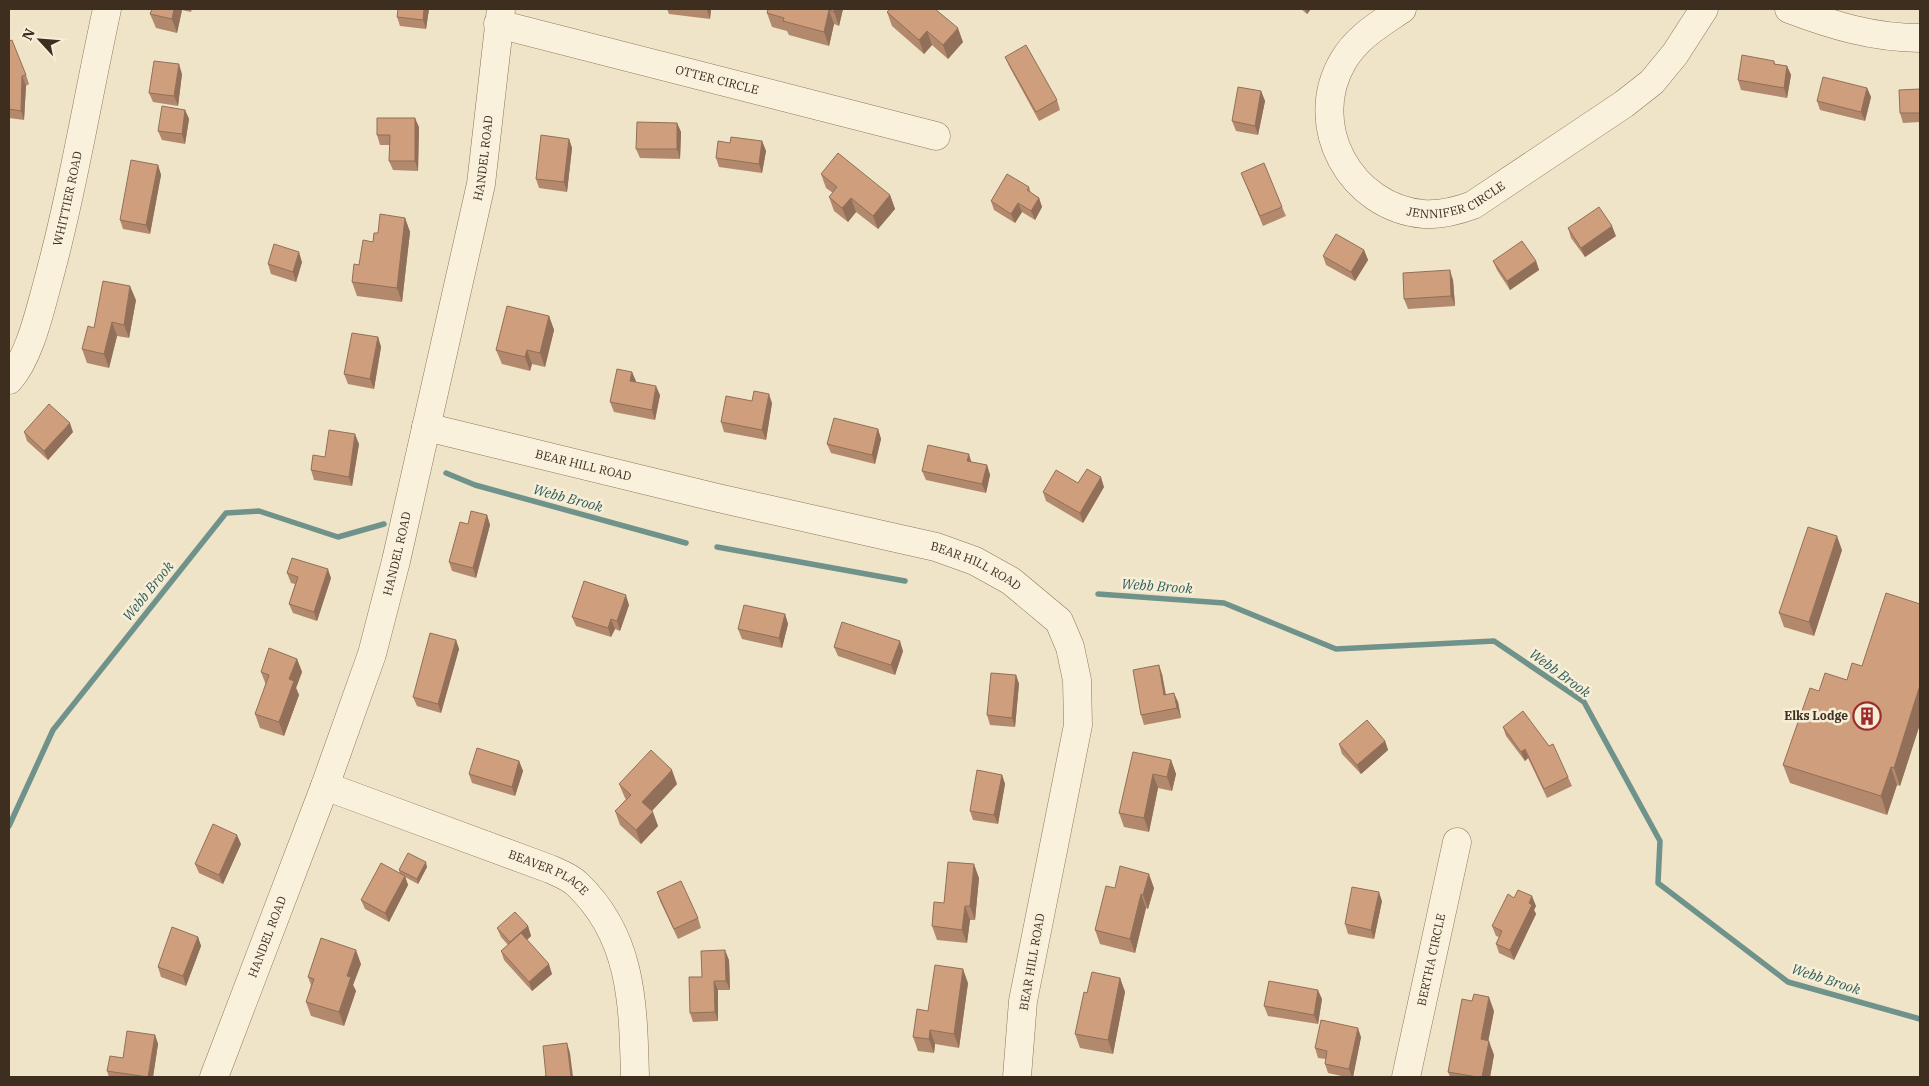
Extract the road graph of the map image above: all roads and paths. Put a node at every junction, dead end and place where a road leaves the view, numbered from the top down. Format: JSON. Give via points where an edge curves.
{"nodes":[{"id":1,"x":107,"y":9,"type":"edge"},
{"id":2,"x":1402,"y":9,"type":"edge"},
{"id":3,"x":1704,"y":9,"type":"edge"},
{"id":4,"x":1788,"y":9,"type":"edge"},
{"id":5,"x":499,"y":16,"type":"edge"},
{"id":6,"x":1920,"y":38,"type":"edge"},
{"id":7,"x":936,"y":136,"type":"dead end"},
{"id":8,"x":9,"y":380,"type":"edge"},
{"id":9,"x":426,"y":428,"type":"junction"},
{"id":10,"x":325,"y":786,"type":"junction"},
{"id":11,"x":1457,"y":842,"type":"dead end"},
{"id":12,"x":214,"y":1077,"type":"edge"},
{"id":13,"x":635,"y":1077,"type":"edge"},
{"id":14,"x":1017,"y":1077,"type":"edge"},
{"id":15,"x":1406,"y":1077,"type":"edge"}],
"edges":[{"from":1,"to":8,"type":"street","name":"WHITTIER ROAD","via":[[60,239],[39,315]]},
{"from":2,"to":3,"type":"street","name":"JENNIFER CIRCLE","via":[[1361,38],[1342,63],[1331,92],[1330,123],[1338,154],[1366,191],[1394,207],[1425,214],[1473,205],[1624,104],[1652,82]]},
{"from":4,"to":6,"type":"street","via":[[1837,27]]},
{"from":5,"to":7,"type":"street","name":"OTTER CIRCLE"},
{"from":5,"to":9,"type":"street","name":"HANDEL ROAD","via":[[481,184]]},
{"from":9,"to":10,"type":"street","name":"HANDEL ROAD","via":[[372,654]]},
{"from":9,"to":14,"type":"street","name":"BEAR HILL ROAD","via":[[936,547],[975,561],[1012,581],[1058,621],[1070,647],[1077,680],[1078,725],[1023,1001]]},
{"from":10,"to":12,"type":"street","name":"HANDEL ROAD"},
{"from":10,"to":13,"type":"street","name":"BEAVER PLACE","via":[[550,869],[576,883],[612,930],[628,973]]},
{"from":11,"to":15,"type":"street","name":"BERTHA CIRCLE"}]}
